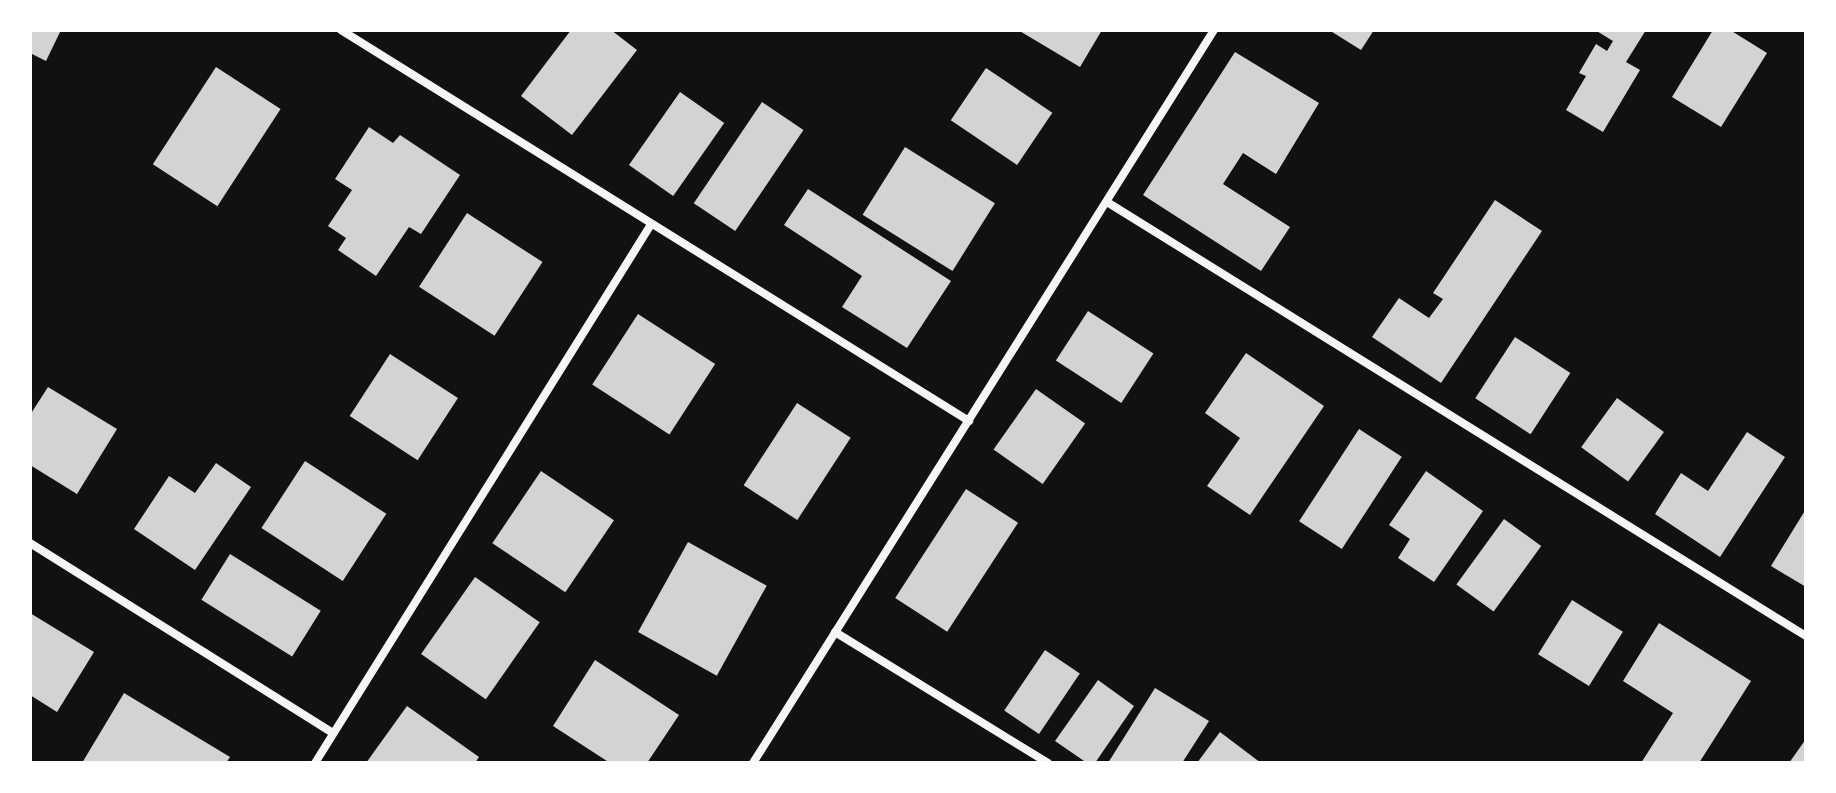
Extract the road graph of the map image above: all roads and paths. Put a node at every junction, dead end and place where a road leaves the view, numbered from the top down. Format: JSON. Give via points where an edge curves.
{"nodes":[{"id":1,"x":341,"y":30,"type":"edge"},
{"id":2,"x":1214,"y":30,"type":"edge"},
{"id":3,"x":1107,"y":202,"type":"junction"},
{"id":4,"x":650,"y":226,"type":"junction"},
{"id":5,"x":969,"y":421,"type":"junction"},
{"id":6,"x":30,"y":543,"type":"edge"},
{"id":7,"x":835,"y":632,"type":"junction"},
{"id":8,"x":1806,"y":636,"type":"edge"},
{"id":9,"x":333,"y":733,"type":"junction"},
{"id":10,"x":315,"y":763,"type":"edge"},
{"id":11,"x":753,"y":763,"type":"edge"},
{"id":12,"x":1048,"y":763,"type":"edge"}],
"edges":[{"from":1,"to":4,"type":"street"},
{"from":2,"to":3,"type":"street"},
{"from":3,"to":5,"type":"street"},
{"from":3,"to":8,"type":"street"},
{"from":4,"to":5,"type":"street"},
{"from":4,"to":9,"type":"street"},
{"from":5,"to":7,"type":"street"},
{"from":6,"to":9,"type":"street"},
{"from":7,"to":11,"type":"street"},
{"from":7,"to":12,"type":"street"},
{"from":9,"to":10,"type":"street"}]}
